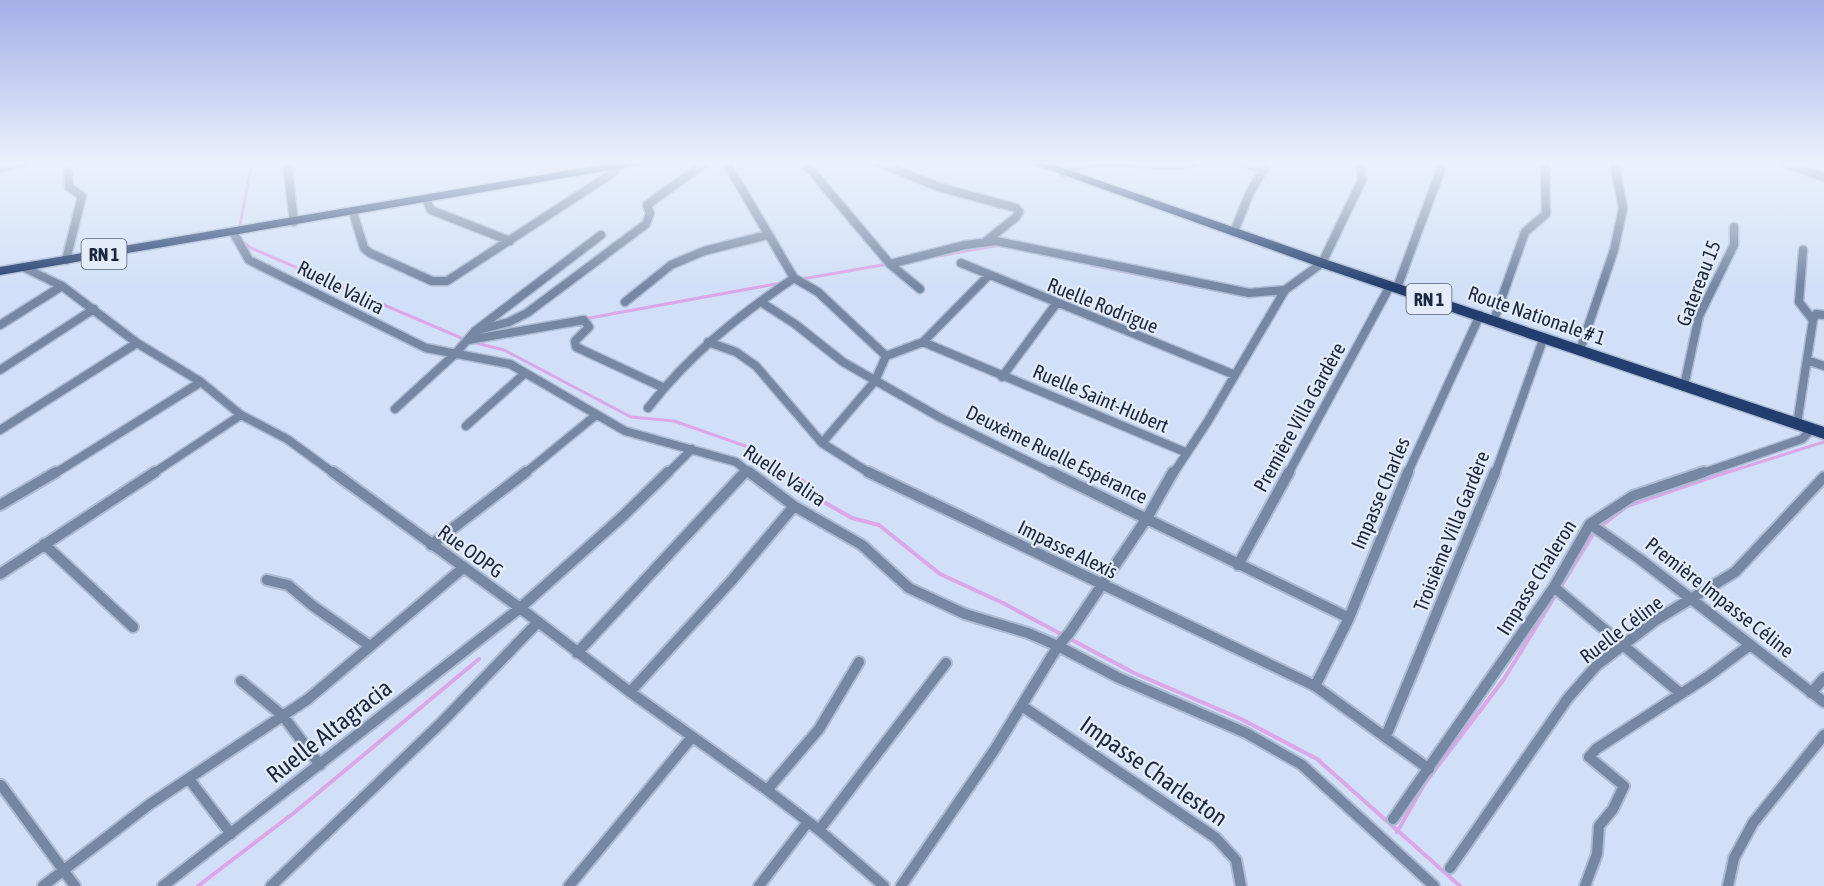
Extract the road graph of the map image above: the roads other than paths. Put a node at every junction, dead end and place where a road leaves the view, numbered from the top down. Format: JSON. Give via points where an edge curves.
{"nodes":[{"id":1,"x":80,"y":203,"type":"edge"},
{"id":2,"x":292,"y":203,"type":"edge"},
{"id":3,"x":402,"y":203,"type":"edge"},
{"id":4,"x":428,"y":203,"type":"edge"},
{"id":5,"x":567,"y":203,"type":"edge"},
{"id":6,"x":649,"y":203,"type":"edge"},
{"id":7,"x":749,"y":203,"type":"edge"},
{"id":8,"x":839,"y":203,"type":"edge"},
{"id":9,"x":999,"y":203,"type":"edge"},
{"id":10,"x":1152,"y":203,"type":"edge"},
{"id":11,"x":1245,"y":203,"type":"edge"},
{"id":12,"x":1351,"y":203,"type":"edge"},
{"id":13,"x":1427,"y":203,"type":"edge"},
{"id":14,"x":1546,"y":203,"type":"edge"},
{"id":15,"x":1622,"y":203,"type":"edge"},
{"id":16,"x":353,"y":212,"type":"junction"},
{"id":17,"x":294,"y":222,"type":"junction"},
{"id":18,"x":1734,"y":227,"type":"dead end"},
{"id":19,"x":233,"y":232,"type":"junction"},
{"id":20,"x":1234,"y":232,"type":"junction"},
{"id":21,"x":601,"y":235,"type":"dead end"},
{"id":22,"x":767,"y":235,"type":"junction"},
{"id":23,"x":510,"y":241,"type":"junction"},
{"id":24,"x":985,"y":242,"type":"junction"},
{"id":25,"x":1803,"y":250,"type":"dead end"},
{"id":26,"x":1325,"y":257,"type":"junction"},
{"id":27,"x":66,"y":260,"type":"junction"},
{"id":28,"x":961,"y":263,"type":"dead end"},
{"id":29,"x":890,"y":264,"type":"junction"},
{"id":30,"x":23,"y":267,"type":"junction"},
{"id":31,"x":0,"y":271,"type":"edge"},
{"id":32,"x":988,"y":276,"type":"junction"},
{"id":33,"x":794,"y":278,"type":"junction"},
{"id":34,"x":62,"y":286,"type":"junction"},
{"id":35,"x":1393,"y":287,"type":"junction"},
{"id":36,"x":920,"y":289,"type":"dead end"},
{"id":37,"x":1285,"y":290,"type":"junction"},
{"id":38,"x":625,"y":302,"type":"dead end"},
{"id":39,"x":761,"y":302,"type":"junction"},
{"id":40,"x":1056,"y":304,"type":"junction"},
{"id":41,"x":94,"y":309,"type":"junction"},
{"id":42,"x":1480,"y":315,"type":"junction"},
{"id":43,"x":1824,"y":315,"type":"edge"},
{"id":44,"x":1494,"y":320,"type":"junction"},
{"id":45,"x":1813,"y":320,"type":"junction"},
{"id":46,"x":0,"y":325,"type":"edge"},
{"id":47,"x":475,"y":331,"type":"junction"},
{"id":48,"x":1544,"y":338,"type":"junction"},
{"id":49,"x":468,"y":340,"type":"junction"},
{"id":50,"x":708,"y":342,"type":"junction"},
{"id":51,"x":923,"y":342,"type":"junction"},
{"id":52,"x":137,"y":343,"type":"junction"},
{"id":53,"x":1581,"y":350,"type":"junction"},
{"id":54,"x":455,"y":354,"type":"junction"},
{"id":55,"x":886,"y":356,"type":"junction"},
{"id":56,"x":1807,"y":360,"type":"junction"},
{"id":57,"x":1824,"y":366,"type":"edge"},
{"id":58,"x":0,"y":370,"type":"edge"},
{"id":59,"x":524,"y":374,"type":"junction"},
{"id":60,"x":1234,"y":375,"type":"junction"},
{"id":61,"x":1002,"y":376,"type":"junction"},
{"id":62,"x":875,"y":381,"type":"junction"},
{"id":63,"x":201,"y":382,"type":"junction"},
{"id":64,"x":1684,"y":386,"type":"junction"},
{"id":65,"x":662,"y":387,"type":"junction"},
{"id":66,"x":648,"y":408,"type":"dead end"},
{"id":67,"x":395,"y":410,"type":"dead end"},
{"id":68,"x":241,"y":415,"type":"junction"},
{"id":69,"x":596,"y":415,"type":"junction"},
{"id":70,"x":1797,"y":424,"type":"junction"},
{"id":71,"x":466,"y":426,"type":"dead end"},
{"id":72,"x":0,"y":430,"type":"edge"},
{"id":73,"x":1818,"y":431,"type":"edge"},
{"id":74,"x":822,"y":443,"type":"junction"},
{"id":75,"x":692,"y":449,"type":"junction"},
{"id":76,"x":1185,"y":452,"type":"junction"},
{"id":77,"x":747,"y":470,"type":"junction"},
{"id":78,"x":1824,"y":477,"type":"edge"},
{"id":79,"x":0,"y":505,"type":"edge"},
{"id":80,"x":794,"y":506,"type":"junction"},
{"id":81,"x":1147,"y":518,"type":"junction"},
{"id":82,"x":1590,"y":524,"type":"junction"},
{"id":83,"x":44,"y":544,"type":"junction"},
{"id":84,"x":431,"y":545,"type":"junction"},
{"id":85,"x":1238,"y":565,"type":"junction"},
{"id":86,"x":463,"y":568,"type":"junction"},
{"id":87,"x":0,"y":574,"type":"edge"},
{"id":88,"x":267,"y":580,"type":"dead end"},
{"id":89,"x":1101,"y":585,"type":"junction"},
{"id":90,"x":1554,"y":587,"type":"junction"},
{"id":91,"x":1692,"y":600,"type":"junction"},
{"id":92,"x":520,"y":608,"type":"junction"},
{"id":93,"x":1348,"y":618,"type":"junction"},
{"id":94,"x":538,"y":622,"type":"junction"},
{"id":95,"x":133,"y":627,"type":"dead end"},
{"id":96,"x":1624,"y":645,"type":"junction"},
{"id":97,"x":1750,"y":645,"type":"junction"},
{"id":98,"x":370,"y":646,"type":"junction"},
{"id":99,"x":1058,"y":646,"type":"junction"},
{"id":100,"x":577,"y":653,"type":"junction"},
{"id":101,"x":858,"y":662,"type":"dead end"},
{"id":102,"x":945,"y":663,"type":"dead end"},
{"id":103,"x":1824,"y":678,"type":"edge"},
{"id":104,"x":241,"y":681,"type":"dead end"},
{"id":105,"x":1315,"y":686,"type":"junction"},
{"id":106,"x":630,"y":692,"type":"junction"},
{"id":107,"x":1680,"y":693,"type":"junction"},
{"id":108,"x":1811,"y":693,"type":"junction"},
{"id":109,"x":1824,"y":702,"type":"edge"},
{"id":110,"x":1022,"y":706,"type":"junction"},
{"id":111,"x":283,"y":716,"type":"junction"},
{"id":112,"x":1824,"y":735,"type":"edge"},
{"id":113,"x":1386,"y":736,"type":"junction"},
{"id":114,"x":692,"y":738,"type":"junction"},
{"id":115,"x":320,"y":765,"type":"junction"},
{"id":116,"x":1429,"y":769,"type":"junction"},
{"id":117,"x":189,"y":778,"type":"junction"},
{"id":118,"x":1,"y":785,"type":"edge"},
{"id":119,"x":767,"y":790,"type":"junction"},
{"id":120,"x":1393,"y":819,"type":"dead end"},
{"id":121,"x":814,"y":826,"type":"junction"},
{"id":122,"x":231,"y":834,"type":"junction"},
{"id":123,"x":64,"y":868,"type":"junction"},
{"id":124,"x":1450,"y":868,"type":"dead end"},
{"id":125,"x":43,"y":886,"type":"edge"},
{"id":126,"x":75,"y":886,"type":"edge"},
{"id":127,"x":164,"y":886,"type":"edge"},
{"id":128,"x":271,"y":886,"type":"edge"},
{"id":129,"x":569,"y":886,"type":"edge"},
{"id":130,"x":759,"y":886,"type":"edge"},
{"id":131,"x":884,"y":886,"type":"edge"},
{"id":132,"x":901,"y":886,"type":"edge"},
{"id":133,"x":1241,"y":886,"type":"edge"},
{"id":134,"x":1434,"y":886,"type":"edge"},
{"id":135,"x":1585,"y":886,"type":"edge"},
{"id":136,"x":1728,"y":886,"type":"edge"}],
"edges":[{"from":1,"to":27,"type":"street"},
{"from":2,"to":17,"type":"street"},
{"from":3,"to":16,"type":"main road","number":"RN 1"},
{"from":4,"to":23,"type":"street","via":[[432,210]]},
{"from":5,"to":23,"type":"street"},
{"from":6,"to":47,"type":"street","via":[[646,224],[541,304],[509,322]]},
{"from":7,"to":22,"type":"street"},
{"from":8,"to":29,"type":"street"},
{"from":9,"to":24,"type":"street","via":[[1019,212]]},
{"from":10,"to":20,"type":"main road","name":"Route Nationale # 1","number":"RN 1"},
{"from":11,"to":20,"type":"street"},
{"from":12,"to":26,"type":"street"},
{"from":13,"to":35,"type":"street","name":"Première Villa Gardère"},
{"from":14,"to":44,"type":"street","via":[[1546,214],[1525,232]]},
{"from":15,"to":53,"type":"street","via":[[1614,250]]},
{"from":16,"to":17,"type":"main road","number":"RN 1"},
{"from":16,"to":23,"type":"street","via":[[364,248],[432,282],[454,278]]},
{"from":17,"to":19,"type":"main road","number":"RN 1"},
{"from":18,"to":64,"type":"street","name":"Gatereau 15","via":[[1734,244],[1699,316]]},
{"from":19,"to":27,"type":"main road","number":"RN 1"},
{"from":19,"to":54,"type":"street","name":"Ruelle Valira","via":[[249,260],[426,348]]},
{"from":20,"to":26,"type":"main road","name":"Route Nationale # 1","number":"RN 1"},
{"from":21,"to":47,"type":"street"},
{"from":22,"to":33,"type":"street"},
{"from":22,"to":38,"type":"street","via":[[704,251],[671,265]]},
{"from":24,"to":29,"type":"street"},
{"from":24,"to":37,"type":"street","via":[[1008,242],[1249,294]]},
{"from":25,"to":45,"type":"street","via":[[1799,302]]},
{"from":26,"to":35,"type":"main road","name":"Route Nationale # 1","number":"RN 1"},
{"from":26,"to":37,"type":"street"},
{"from":27,"to":30,"type":"main road","number":"RN 1"},
{"from":28,"to":32,"type":"street","name":"Ruelle Rodrigue"},
{"from":29,"to":36,"type":"street"},
{"from":30,"to":31,"type":"main road","number":"RN 1"},
{"from":30,"to":34,"type":"street","name":"Rue ODPG"},
{"from":32,"to":40,"type":"street","name":"Ruelle Rodrigue"},
{"from":32,"to":51,"type":"street"},
{"from":33,"to":39,"type":"street"},
{"from":33,"to":55,"type":"street","via":[[818,292]]},
{"from":34,"to":41,"type":"street","name":"Rue ODPG"},
{"from":34,"to":46,"type":"street"},
{"from":35,"to":42,"type":"main road","name":"Route Nationale # 1","number":"RN 1"},
{"from":35,"to":85,"type":"street","name":"Première Villa Gardère"},
{"from":37,"to":60,"type":"street"},
{"from":39,"to":50,"type":"street"},
{"from":39,"to":62,"type":"street","name":"Deuxème Ruelle Espérance"},
{"from":40,"to":60,"type":"street","name":"Ruelle Rodrigue"},
{"from":40,"to":61,"type":"street"},
{"from":41,"to":52,"type":"street","name":"Rue ODPG"},
{"from":41,"to":58,"type":"street"},
{"from":42,"to":44,"type":"main road","name":"Route Nationale # 1","number":"RN 1"},
{"from":42,"to":93,"type":"street","name":"Impasse Charles","via":[[1414,456]]},
{"from":43,"to":45,"type":"street","via":[[1816,314]]},
{"from":44,"to":48,"type":"main road","name":"Route Nationale # 1","number":"RN 1"},
{"from":45,"to":56,"type":"street"},
{"from":47,"to":49,"type":"street"},
{"from":48,"to":53,"type":"main road","name":"Route Nationale # 1","number":"RN 1"},
{"from":48,"to":113,"type":"street","name":"Troisième Villa Gardère","via":[[1490,486]]},
{"from":49,"to":54,"type":"street"},
{"from":49,"to":65,"type":"street","via":[[584,320],[589,327],[575,341],[576,347]]},
{"from":50,"to":65,"type":"street"},
{"from":50,"to":74,"type":"street","name":"Impasse Alexis","via":[[736,352],[756,366]]},
{"from":51,"to":55,"type":"street"},
{"from":51,"to":61,"type":"street","name":"Ruelle Saint-Hubert"},
{"from":52,"to":63,"type":"street","name":"Rue ODPG"},
{"from":52,"to":72,"type":"street"},
{"from":53,"to":64,"type":"main road","name":"Route Nationale # 1","number":"RN 1"},
{"from":54,"to":59,"type":"street","name":"Ruelle Valira","via":[[499,360]]},
{"from":54,"to":67,"type":"street"},
{"from":55,"to":62,"type":"street"},
{"from":56,"to":57,"type":"street"},
{"from":56,"to":70,"type":"street"},
{"from":59,"to":69,"type":"street","name":"Ruelle Valira"},
{"from":59,"to":71,"type":"street"},
{"from":60,"to":76,"type":"street"},
{"from":61,"to":76,"type":"street","name":"Ruelle Saint-Hubert"},
{"from":62,"to":74,"type":"street"},
{"from":62,"to":81,"type":"street","name":"Deuxème Ruelle Espérance","via":[[982,439]]},
{"from":63,"to":68,"type":"street","name":"Rue ODPG"},
{"from":63,"to":79,"type":"street"},
{"from":64,"to":70,"type":"main road","name":"Route Nationale # 1","number":"RN 1"},
{"from":65,"to":66,"type":"street"},
{"from":68,"to":83,"type":"street"},
{"from":68,"to":84,"type":"street","name":"Rue ODPG","via":[[287,439]]},
{"from":69,"to":75,"type":"street","name":"Ruelle Valira","via":[[625,431]]},
{"from":69,"to":84,"type":"street"},
{"from":70,"to":73,"type":"main road","name":"Route Nationale # 1","number":"RN 1"},
{"from":73,"to":82,"type":"street","name":"Impasse Chaleron","via":[[1633,496]]},
{"from":74,"to":89,"type":"street","name":"Impasse Alexis","via":[[870,473]]},
{"from":75,"to":77,"type":"street","name":"Ruelle Valira","via":[[721,456]]},
{"from":75,"to":92,"type":"street","name":"Ruelle Altagracia"},
{"from":76,"to":81,"type":"street"},
{"from":77,"to":80,"type":"street","name":"Ruelle Valira"},
{"from":77,"to":100,"type":"street"},
{"from":78,"to":91,"type":"street","name":"Ruelle Céline","via":[[1734,572]]},
{"from":80,"to":99,"type":"street","name":"Ruelle Valira","via":[[862,545],[909,588],[965,614]]},
{"from":80,"to":106,"type":"street"},
{"from":81,"to":85,"type":"street","name":"Deuxème Ruelle Espérance"},
{"from":81,"to":89,"type":"street"},
{"from":82,"to":90,"type":"street","name":"Impasse Chaleron"},
{"from":82,"to":91,"type":"street","name":"Première Impasse Céline"},
{"from":83,"to":87,"type":"street"},
{"from":83,"to":95,"type":"street"},
{"from":84,"to":86,"type":"street","name":"Rue ODPG"},
{"from":85,"to":93,"type":"street","name":"Deuxème Ruelle Espérance"},
{"from":86,"to":92,"type":"street","name":"Rue ODPG"},
{"from":86,"to":98,"type":"street"},
{"from":88,"to":98,"type":"street","via":[[288,585]]},
{"from":89,"to":99,"type":"street"},
{"from":89,"to":105,"type":"street","name":"Impasse Alexis"},
{"from":90,"to":96,"type":"street"},
{"from":90,"to":116,"type":"street","name":"Impasse Chaleron"},
{"from":91,"to":96,"type":"street","name":"Ruelle Céline","via":[[1656,620]]},
{"from":91,"to":97,"type":"street","name":"Première Impasse Céline"},
{"from":92,"to":94,"type":"street","name":"Rue ODPG"},
{"from":92,"to":115,"type":"street","name":"Ruelle Altagracia"},
{"from":93,"to":105,"type":"street","name":"Impasse Charles"},
{"from":94,"to":100,"type":"street","name":"Rue ODPG"},
{"from":94,"to":128,"type":"street","via":[[441,723]]},
{"from":96,"to":107,"type":"street"},
{"from":96,"to":124,"type":"street","name":"Ruelle Céline","via":[[1597,665],[1568,698]]},
{"from":97,"to":107,"type":"street"},
{"from":97,"to":108,"type":"street","name":"Première Impasse Céline"},
{"from":98,"to":111,"type":"street"},
{"from":99,"to":110,"type":"street"},
{"from":99,"to":134,"type":"street","name":"Ruelle Valira","via":[[1119,678],[1246,734],[1302,765]]},
{"from":100,"to":106,"type":"street","name":"Rue ODPG"},
{"from":101,"to":119,"type":"street","via":[[819,729]]},
{"from":102,"to":121,"type":"street"},
{"from":103,"to":108,"type":"street"},
{"from":104,"to":111,"type":"street"},
{"from":105,"to":113,"type":"street","name":"Impasse Alexis"},
{"from":106,"to":114,"type":"street","name":"Rue ODPG"},
{"from":107,"to":135,"type":"street","via":[[1589,757],[1623,786],[1613,809],[1599,826],[1597,854]]},
{"from":108,"to":109,"type":"street","name":"Première Impasse Céline"},
{"from":110,"to":132,"type":"street"},
{"from":110,"to":133,"type":"street","name":"Impasse Charleston","via":[[1216,838],[1236,860]]},
{"from":111,"to":115,"type":"street"},
{"from":111,"to":117,"type":"street"},
{"from":112,"to":136,"type":"street","via":[[1753,823],[1734,858]]},
{"from":113,"to":116,"type":"street","name":"Impasse Alexis"},
{"from":114,"to":119,"type":"street","name":"Rue ODPG"},
{"from":114,"to":129,"type":"street"},
{"from":115,"to":122,"type":"street","name":"Ruelle Altagracia"},
{"from":116,"to":120,"type":"street","name":"Impasse Chaleron"},
{"from":117,"to":122,"type":"street"},
{"from":117,"to":123,"type":"street"},
{"from":118,"to":123,"type":"street"},
{"from":119,"to":121,"type":"street","name":"Rue ODPG"},
{"from":121,"to":130,"type":"street"},
{"from":121,"to":131,"type":"street","name":"Rue ODPG"},
{"from":122,"to":127,"type":"street","name":"Ruelle Altagracia"},
{"from":123,"to":125,"type":"street"},
{"from":123,"to":126,"type":"street"}]}
